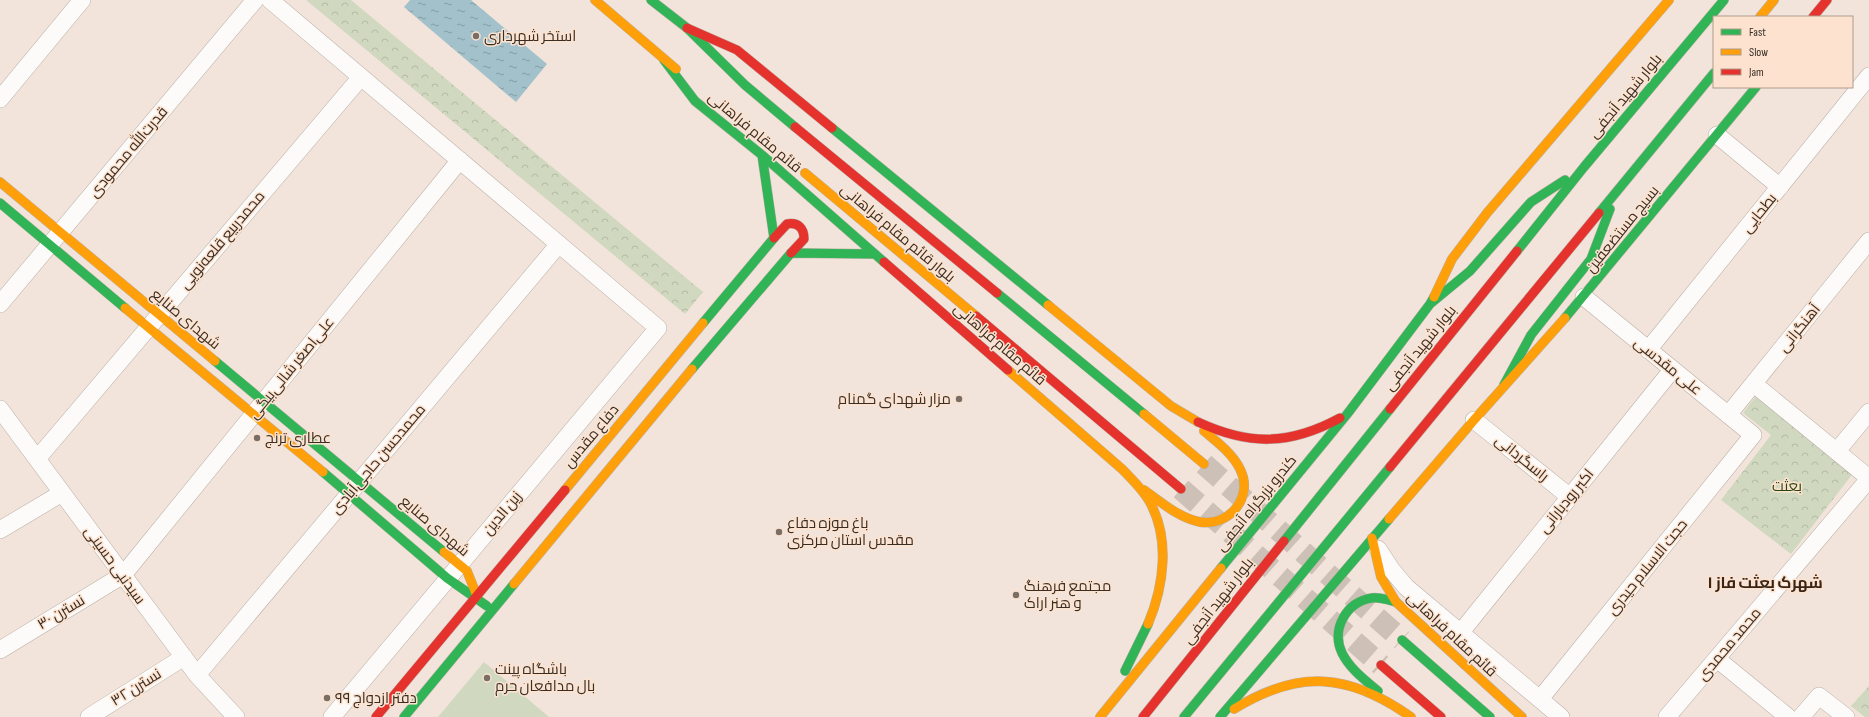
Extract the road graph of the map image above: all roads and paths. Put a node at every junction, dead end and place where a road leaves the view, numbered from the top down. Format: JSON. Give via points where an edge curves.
{"nodes":[{"id":1,"x":82,"y":0,"type":"edge"},
{"id":2,"x":255,"y":0,"type":"edge"},
{"id":3,"x":270,"y":0,"type":"edge"},
{"id":4,"x":595,"y":0,"type":"edge"},
{"id":5,"x":651,"y":0,"type":"edge"},
{"id":6,"x":1668,"y":0,"type":"edge"},
{"id":7,"x":1724,"y":0,"type":"edge"},
{"id":8,"x":1774,"y":0,"type":"edge"},
{"id":9,"x":1827,"y":0,"type":"edge"},
{"id":10,"x":1761,"y":16,"type":"edge"},
{"id":11,"x":1814,"y":16,"type":"edge"},
{"id":12,"x":686,"y":28,"type":"junction"},
{"id":13,"x":664,"y":60,"type":"junction"},
{"id":14,"x":1713,"y":74,"type":"edge"},
{"id":15,"x":1869,"y":76,"type":"edge"},
{"id":16,"x":361,"y":77,"type":"junction"},
{"id":17,"x":694,"y":83,"type":"dead end"},
{"id":18,"x":1755,"y":88,"type":"edge"},
{"id":19,"x":0,"y":99,"type":"edge"},
{"id":20,"x":1717,"y":135,"type":"junction"},
{"id":21,"x":762,"y":155,"type":"junction"},
{"id":22,"x":460,"y":160,"type":"junction"},
{"id":23,"x":798,"y":167,"type":"dead end"},
{"id":24,"x":1584,"y":167,"type":"junction"},
{"id":25,"x":0,"y":182,"type":"edge"},
{"id":26,"x":1780,"y":187,"type":"junction"},
{"id":27,"x":1616,"y":192,"type":"junction"},
{"id":28,"x":0,"y":203,"type":"edge"},
{"id":29,"x":55,"y":238,"type":"junction"},
{"id":30,"x":774,"y":238,"type":"junction"},
{"id":31,"x":1869,"y":241,"type":"edge"},
{"id":32,"x":559,"y":244,"type":"junction"},
{"id":33,"x":791,"y":253,"type":"junction"},
{"id":34,"x":875,"y":254,"type":"junction"},
{"id":35,"x":1584,"y":297,"type":"junction"},
{"id":36,"x":0,"y":304,"type":"edge"},
{"id":37,"x":1430,"y":304,"type":"junction"},
{"id":38,"x":154,"y":321,"type":"junction"},
{"id":39,"x":1648,"y":350,"type":"junction"},
{"id":40,"x":1672,"y":370,"type":"junction"},
{"id":41,"x":1754,"y":384,"type":"junction"},
{"id":42,"x":1504,"y":385,"type":"junction"},
{"id":43,"x":259,"y":408,"type":"junction"},
{"id":44,"x":1,"y":410,"type":"edge"},
{"id":45,"x":1869,"y":412,"type":"edge"},
{"id":46,"x":1348,"y":413,"type":"junction"},
{"id":47,"x":1728,"y":415,"type":"junction"},
{"id":48,"x":1190,"y":420,"type":"junction"},
{"id":49,"x":1474,"y":420,"type":"junction"},
{"id":50,"x":1753,"y":436,"type":"joint"},
{"id":51,"x":1837,"y":451,"type":"junction"},
{"id":52,"x":37,"y":459,"type":"junction"},
{"id":53,"x":1204,"y":464,"type":"tunnel mouth"},
{"id":54,"x":1869,"y":478,"type":"edge"},
{"id":55,"x":354,"y":487,"type":"junction"},
{"id":56,"x":1140,"y":488,"type":"junction"},
{"id":57,"x":1181,"y":489,"type":"tunnel mouth"},
{"id":58,"x":62,"y":493,"type":"junction"},
{"id":59,"x":1570,"y":497,"type":"junction"},
{"id":60,"x":0,"y":530,"type":"edge"},
{"id":61,"x":1372,"y":538,"type":"junction"},
{"id":62,"x":459,"y":564,"type":"junction"},
{"id":63,"x":122,"y":575,"type":"junction"},
{"id":64,"x":447,"y":578,"type":"junction"},
{"id":65,"x":477,"y":596,"type":"junction"},
{"id":66,"x":1396,"y":602,"type":"junction"},
{"id":67,"x":492,"y":610,"type":"junction"},
{"id":68,"x":1461,"y":632,"type":"junction"},
{"id":69,"x":1402,"y":640,"type":"tunnel mouth"},
{"id":70,"x":0,"y":650,"type":"edge"},
{"id":71,"x":184,"y":657,"type":"junction"},
{"id":72,"x":1717,"y":659,"type":"junction"},
{"id":73,"x":1381,"y":665,"type":"tunnel mouth"},
{"id":74,"x":197,"y":675,"type":"junction"},
{"id":75,"x":1540,"y":699,"type":"junction"},
{"id":76,"x":1388,"y":700,"type":"junction"},
{"id":77,"x":1102,"y":714,"type":"edge"},
{"id":78,"x":89,"y":717,"type":"edge"},
{"id":79,"x":236,"y":717,"type":"edge"},
{"id":80,"x":332,"y":717,"type":"edge"},
{"id":81,"x":376,"y":717,"type":"edge"},
{"id":82,"x":404,"y":717,"type":"edge"},
{"id":83,"x":1143,"y":717,"type":"edge"},
{"id":84,"x":1184,"y":717,"type":"edge"},
{"id":85,"x":1220,"y":717,"type":"edge"},
{"id":86,"x":1224,"y":717,"type":"edge"},
{"id":87,"x":1411,"y":717,"type":"edge"},
{"id":88,"x":1441,"y":717,"type":"edge"},
{"id":89,"x":1490,"y":717,"type":"edge"},
{"id":90,"x":1522,"y":717,"type":"edge"},
{"id":91,"x":1561,"y":717,"type":"edge"},
{"id":92,"x":1667,"y":717,"type":"edge"},
{"id":93,"x":1788,"y":717,"type":"edge"},
{"id":94,"x":1801,"y":717,"type":"edge"},
{"id":95,"x":1846,"y":717,"type":"edge"}],
"edges":[{"from":1,"to":19,"type":"street"},
{"from":2,"to":29,"type":"street","name":"قدرت‌الله محمودی"},
{"from":3,"to":16,"type":"street"},
{"from":4,"to":13,"type":"main road"},
{"from":5,"to":12,"type":"main road","name":"بلوار قائم مقام فراهانی"},
{"from":6,"to":37,"type":"main road","via":[[1487,213],[1452,259]]},
{"from":7,"to":24,"type":"main road","name":"بلوار شهید آنجفی"},
{"from":8,"to":10,"type":"main road"},
{"from":9,"to":11,"type":"main road"},
{"from":12,"to":48,"type":"main road","via":[[737,50]]},
{"from":12,"to":53,"type":"main road","name":"بلوار قائم مقام فراهانی","via":[[746,85]]},
{"from":13,"to":17,"type":"main road"},
{"from":13,"to":21,"type":"main road","name":"قائم مقام فراهانی","via":[[695,101]]},
{"from":14,"to":27,"type":"main road"},
{"from":15,"to":26,"type":"street","name":"بطحایی"},
{"from":16,"to":22,"type":"street"},
{"from":16,"to":38,"type":"street","name":"محمدربیع قلعه‌نویی"},
{"from":18,"to":20,"type":"main road","name":"بسیج مستضعفین"},
{"from":20,"to":26,"type":"street"},
{"from":20,"to":35,"type":"main road","name":"بسیج مستضعفین"},
{"from":21,"to":30,"type":"main road"},
{"from":21,"to":34,"type":"main road","name":"قائم مقام فراهانی"},
{"from":22,"to":32,"type":"street"},
{"from":22,"to":43,"type":"street","name":"علی‌اصغر شالی‌بیگی"},
{"from":23,"to":57,"type":"main road","name":"بلوار قائم مقام فراهانی"},
{"from":24,"to":37,"type":"main road","via":[[1531,202],[1470,271]]},
{"from":24,"to":83,"type":"main road","name":"بلوار شهید آنجفی"},
{"from":25,"to":29,"type":"main road","name":"شهدای صنایع"},
{"from":26,"to":39,"type":"street","name":"بطحایی"},
{"from":27,"to":42,"type":"main road","via":[[1591,258],[1531,335]]},
{"from":27,"to":84,"type":"main road"},
{"from":28,"to":29,"type":"main road","name":"شهدای صنایع"},
{"from":29,"to":36,"type":"street","name":"قدرت‌الله محمودی"},
{"from":29,"to":38,"type":"main road","name":"شهدای صنایع"},
{"from":29,"to":38,"type":"main road","name":"شهدای صنایع"},
{"from":30,"to":33,"type":"main road","name":"دفاع مقدس","via":[[787,224],[799,225],[804,231],[804,239]]},
{"from":30,"to":65,"type":"main road","name":"دفاع مقدس"},
{"from":31,"to":41,"type":"street","name":"آهنگرانی"},
{"from":32,"to":55,"type":"street","name":"محمدحسن حاجی‌آبادی"},
{"from":32,"to":62,"type":"street","name":"زین الدین","via":[[658,328]]},
{"from":33,"to":34,"type":"main road"},
{"from":33,"to":67,"type":"main road"},
{"from":34,"to":56,"type":"main road","name":"قائم مقام فراهانی","via":[[1122,469]]},
{"from":35,"to":39,"type":"street","name":"علی مقدسی"},
{"from":35,"to":42,"type":"main road","name":"بسیج مستضعفین"},
{"from":37,"to":46,"type":"main road","name":"کندرو بزرگراه آنجفی"},
{"from":38,"to":43,"type":"main road","name":"شهدای صنایع"},
{"from":38,"to":43,"type":"main road","name":"شهدای صنایع"},
{"from":38,"to":52,"type":"street","name":"محمدربیع قلعه‌نویی"},
{"from":39,"to":40,"type":"street","name":"علی مقدسی"},
{"from":40,"to":47,"type":"street","name":"علی مقدسی"},
{"from":40,"to":59,"type":"street","name":"اکبر رودبارانی"},
{"from":41,"to":47,"type":"street","name":"آهنگرانی"},
{"from":41,"to":51,"type":"street"},
{"from":42,"to":49,"type":"main road"},
{"from":43,"to":55,"type":"main road","name":"شهدای صنایع"},
{"from":43,"to":55,"type":"main road","name":"شهدای صنایع"},
{"from":43,"to":63,"type":"street","name":"علی‌اصغر شالی‌بیگی"},
{"from":44,"to":52,"type":"street","name":"سیدنبی حسینی"},
{"from":45,"to":51,"type":"street"},
{"from":46,"to":48,"type":"main road","via":[[1318,430],[1268,440],[1220,433]]},
{"from":46,"to":77,"type":"main road","name":"کندرو بزرگراه آنجفی"},
{"from":47,"to":50,"type":"street","name":"علی مقدسی"},
{"from":48,"to":56,"type":"main road","via":[[1223,448],[1242,472],[1243,496],[1236,510],[1220,521],[1199,522],[1172,509]]},
{"from":49,"to":59,"type":"street","name":"راسگردانی"},
{"from":49,"to":61,"type":"main road"},
{"from":50,"to":75,"type":"street","name":"حجت الاسلام حیدری"},
{"from":51,"to":54,"type":"street"},
{"from":52,"to":58,"type":"street","name":"سیدنبی حسینی"},
{"from":54,"to":72,"type":"street","name":"محمد محمدی"},
{"from":55,"to":62,"type":"main road","name":"شهدای صنایع"},
{"from":55,"to":64,"type":"main road","name":"شهدای صنایع"},
{"from":55,"to":74,"type":"street","name":"محمدحسن حاجی‌آبادی"},
{"from":56,"to":77,"type":"main road","name":"قائم مقام فراهانی","via":[[1153,509],[1158,525],[1163,559],[1161,581],[1155,608],[1148,624]]},
{"from":58,"to":60,"type":"street"},
{"from":58,"to":63,"type":"street","name":"سیدنبی حسینی"},
{"from":59,"to":68,"type":"street","name":"اکبر رودبارانی"},
{"from":61,"to":66,"type":"main road","name":"قائم مقام فراهانی","via":[[1381,577]]},
{"from":61,"to":68,"type":"street","via":[[1391,569],[1406,586]]},
{"from":61,"to":85,"type":"main road"},
{"from":62,"to":64,"type":"street","name":"زین الدین"},
{"from":62,"to":65,"type":"main road","name":"شهدای صنایع","via":[[467,571]]},
{"from":63,"to":70,"type":"street","name":"نسترن ۳۰"},
{"from":63,"to":71,"type":"street","name":"سیدنبی حسینی"},
{"from":64,"to":65,"type":"main road","name":"شهدای صنایع"},
{"from":64,"to":80,"type":"street","name":"زین الدین"},
{"from":65,"to":67,"type":"main road"},
{"from":65,"to":81,"type":"main road","name":"دفاع مقدس"},
{"from":66,"to":76,"type":"main road","via":[[1372,598],[1357,602],[1341,620],[1338,636],[1346,660]]},
{"from":66,"to":90,"type":"main road","name":"قائم مقام فراهانی"},
{"from":67,"to":82,"type":"main road"},
{"from":68,"to":75,"type":"street"},
{"from":69,"to":89,"type":"main road"},
{"from":71,"to":74,"type":"street","name":"سیدنبی حسینی"},
{"from":71,"to":78,"type":"street","name":"نسترن ۳۲"},
{"from":72,"to":92,"type":"street","name":"محمد محمدی"},
{"from":72,"to":93,"type":"street"},
{"from":73,"to":88,"type":"main road"},
{"from":74,"to":79,"type":"street","name":"سیدنبی حسینی"},
{"from":75,"to":91,"type":"street"},
{"from":76,"to":86,"type":"main road","via":[[1374,692],[1343,683],[1311,681],[1293,683],[1260,694]]},
{"from":76,"to":87,"type":"main road"},
{"from":94,"to":95,"type":"street","via":[[1819,696]]}]}
